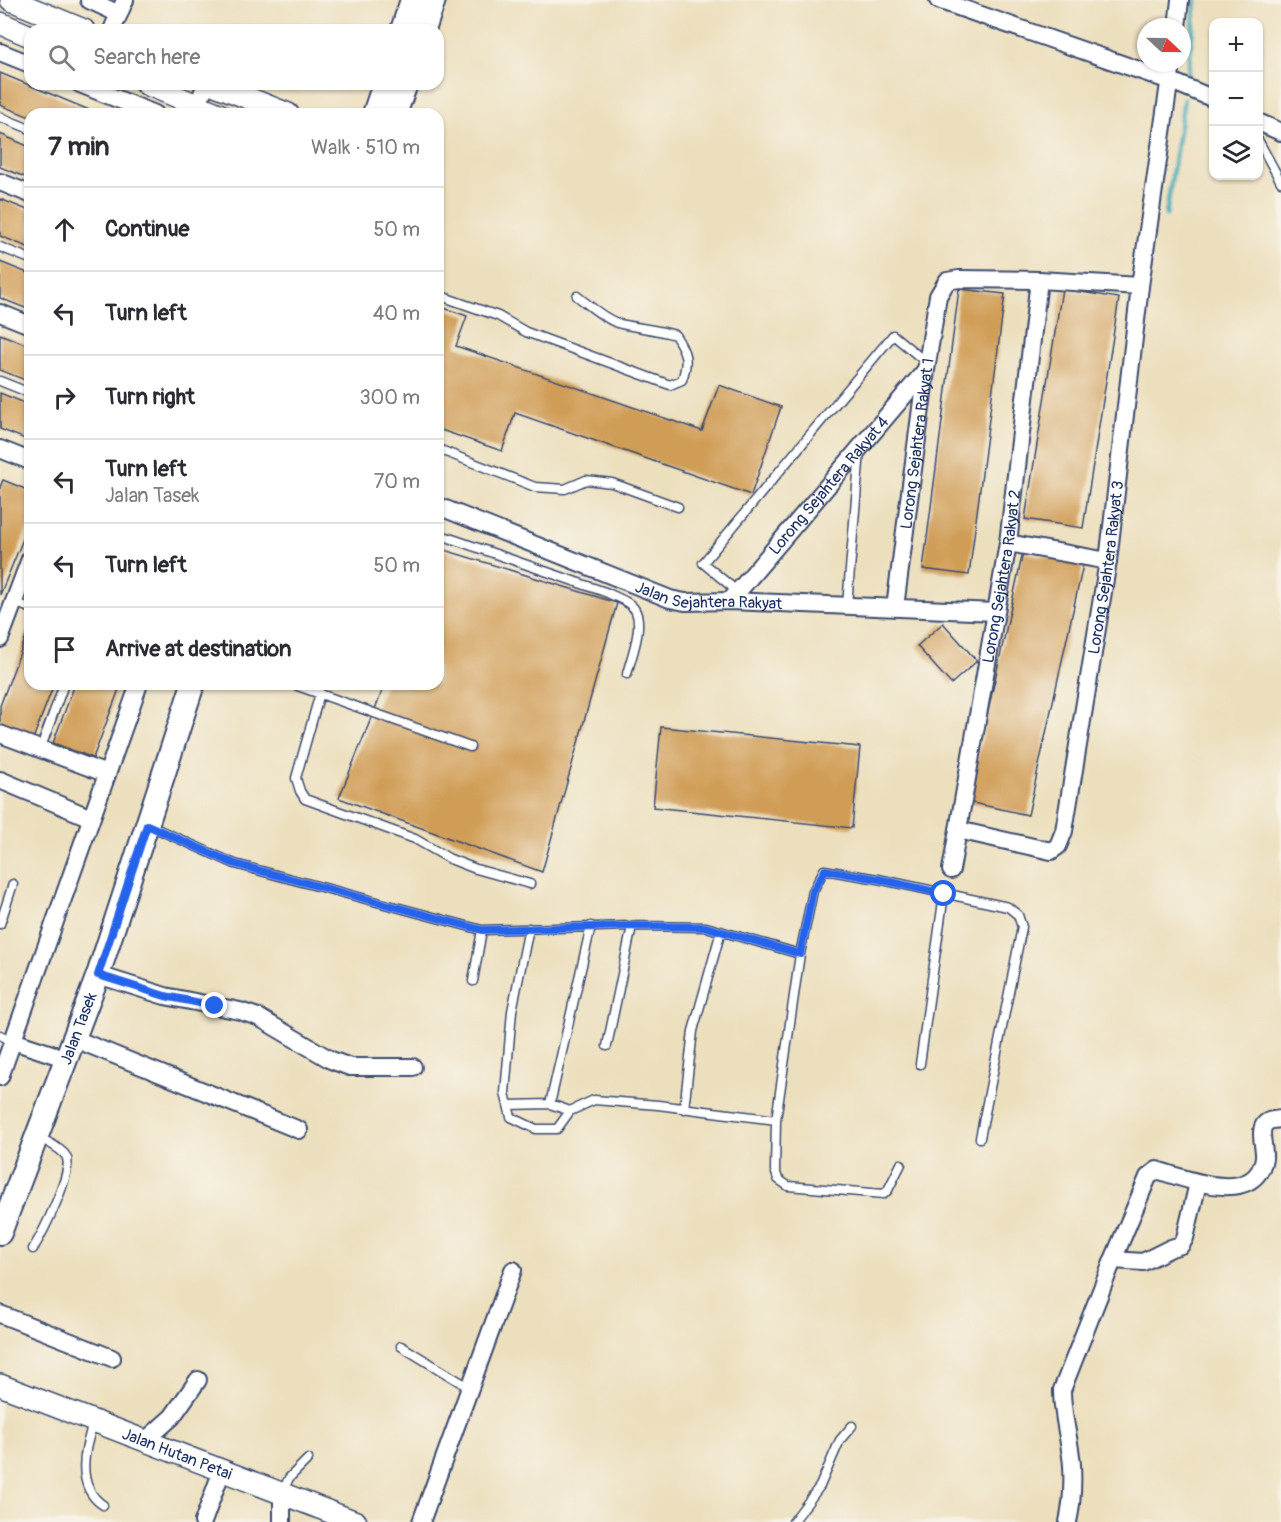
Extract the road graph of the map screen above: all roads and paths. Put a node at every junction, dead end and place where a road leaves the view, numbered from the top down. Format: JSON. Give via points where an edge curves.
{"nodes":[{"id":1,"x":11,"y":0,"type":"edge"},
{"id":2,"x":89,"y":0,"type":"edge"},
{"id":3,"x":412,"y":0,"type":"edge"},
{"id":4,"x":434,"y":0,"type":"edge"},
{"id":5,"x":938,"y":0,"type":"edge"},
{"id":6,"x":1180,"y":0,"type":"edge"},
{"id":7,"x":122,"y":7,"type":"edge"},
{"id":8,"x":1178,"y":18,"type":"edge"},
{"id":9,"x":0,"y":23,"type":"edge"},
{"id":10,"x":69,"y":24,"type":"edge"},
{"id":11,"x":115,"y":24,"type":"edge"},
{"id":12,"x":404,"y":24,"type":"edge"},
{"id":13,"x":426,"y":24,"type":"edge"},
{"id":14,"x":24,"y":33,"type":"edge"},
{"id":15,"x":0,"y":52,"type":"edge"},
{"id":16,"x":24,"y":62,"type":"edge"},
{"id":17,"x":1171,"y":72,"type":"edge"},
{"id":18,"x":1170,"y":81,"type":"junction"},
{"id":19,"x":95,"y":90,"type":"edge"},
{"id":20,"x":158,"y":90,"type":"edge"},
{"id":21,"x":204,"y":90,"type":"edge"},
{"id":22,"x":228,"y":90,"type":"edge"},
{"id":23,"x":382,"y":90,"type":"edge"},
{"id":24,"x":404,"y":90,"type":"edge"},
{"id":25,"x":1209,"y":97,"type":"edge"},
{"id":26,"x":140,"y":108,"type":"edge"},
{"id":27,"x":192,"y":108,"type":"edge"},
{"id":28,"x":197,"y":108,"type":"edge"},
{"id":29,"x":273,"y":108,"type":"edge"},
{"id":30,"x":376,"y":108,"type":"edge"},
{"id":31,"x":397,"y":108,"type":"edge"},
{"id":32,"x":0,"y":117,"type":"edge"},
{"id":33,"x":1263,"y":124,"type":"edge"},
{"id":34,"x":24,"y":127,"type":"edge"},
{"id":35,"x":1281,"y":132,"type":"edge"},
{"id":36,"x":1263,"y":149,"type":"edge"},
{"id":37,"x":0,"y":182,"type":"edge"},
{"id":38,"x":1281,"y":182,"type":"edge"},
{"id":39,"x":24,"y":192,"type":"edge"},
{"id":40,"x":0,"y":247,"type":"edge"},
{"id":41,"x":24,"y":257,"type":"edge"},
{"id":42,"x":1039,"y":280,"type":"junction"},
{"id":43,"x":1140,"y":286,"type":"junction"},
{"id":44,"x":577,"y":296,"type":"dead end"},
{"id":45,"x":444,"y":297,"type":"edge"},
{"id":46,"x":0,"y":313,"type":"edge"},
{"id":47,"x":24,"y":323,"type":"edge"},
{"id":48,"x":927,"y":367,"type":"junction"},
{"id":49,"x":0,"y":381,"type":"edge"},
{"id":50,"x":24,"y":391,"type":"edge"},
{"id":51,"x":861,"y":447,"type":"junction"},
{"id":52,"x":444,"y":451,"type":"edge"},
{"id":53,"x":1,"y":453,"type":"edge"},
{"id":54,"x":24,"y":459,"type":"edge"},
{"id":55,"x":678,"y":507,"type":"dead end"},
{"id":56,"x":444,"y":508,"type":"edge"},
{"id":57,"x":444,"y":536,"type":"edge"},
{"id":58,"x":1008,"y":543,"type":"junction"},
{"id":59,"x":1108,"y":561,"type":"junction"},
{"id":60,"x":734,"y":597,"type":"junction"},
{"id":61,"x":22,"y":605,"type":"edge"},
{"id":62,"x":847,"y":605,"type":"junction"},
{"id":63,"x":895,"y":607,"type":"junction"},
{"id":64,"x":996,"y":612,"type":"junction"},
{"id":65,"x":0,"y":639,"type":"edge"},
{"id":66,"x":627,"y":674,"type":"dead end"},
{"id":67,"x":61,"y":690,"type":"edge"},
{"id":68,"x":137,"y":690,"type":"edge"},
{"id":69,"x":191,"y":690,"type":"edge"},
{"id":70,"x":311,"y":690,"type":"edge"},
{"id":71,"x":320,"y":693,"type":"junction"},
{"id":72,"x":0,"y":734,"type":"edge"},
{"id":73,"x":470,"y":747,"type":"dead end"},
{"id":74,"x":40,"y":750,"type":"junction"},
{"id":75,"x":106,"y":774,"type":"junction"},
{"id":76,"x":0,"y":780,"type":"edge"},
{"id":77,"x":91,"y":818,"type":"junction"},
{"id":78,"x":147,"y":825,"type":"junction"},
{"id":79,"x":958,"y":830,"type":"junction"},
{"id":80,"x":951,"y":870,"type":"dead end"},
{"id":81,"x":13,"y":884,"type":"dead end"},
{"id":82,"x":530,"y":884,"type":"dead end"},
{"id":83,"x":944,"y":894,"type":"junction"},
{"id":84,"x":0,"y":924,"type":"edge"},
{"id":85,"x":591,"y":926,"type":"junction"},
{"id":86,"x":632,"y":926,"type":"junction"},
{"id":87,"x":529,"y":928,"type":"junction"},
{"id":88,"x":482,"y":930,"type":"junction"},
{"id":89,"x":721,"y":931,"type":"junction"},
{"id":90,"x":800,"y":954,"type":"junction"},
{"id":91,"x":98,"y":975,"type":"junction"},
{"id":92,"x":473,"y":981,"type":"dead end"},
{"id":93,"x":7,"y":1038,"type":"edge"},
{"id":94,"x":607,"y":1046,"type":"dead end"},
{"id":95,"x":71,"y":1049,"type":"junction"},
{"id":96,"x":920,"y":1064,"type":"dead end"},
{"id":97,"x":413,"y":1067,"type":"dead end"},
{"id":98,"x":0,"y":1077,"type":"edge"},
{"id":99,"x":550,"y":1104,"type":"junction"},
{"id":100,"x":508,"y":1105,"type":"junction"},
{"id":101,"x":684,"y":1109,"type":"junction"},
{"id":102,"x":570,"y":1111,"type":"junction"},
{"id":103,"x":1281,"y":1119,"type":"edge"},
{"id":104,"x":776,"y":1120,"type":"junction"},
{"id":105,"x":299,"y":1130,"type":"dead end"},
{"id":106,"x":37,"y":1136,"type":"junction"},
{"id":107,"x":980,"y":1138,"type":"dead end"},
{"id":108,"x":901,"y":1164,"type":"dead end"},
{"id":109,"x":1198,"y":1183,"type":"junction"},
{"id":110,"x":0,"y":1233,"type":"edge"},
{"id":111,"x":33,"y":1250,"type":"dead end"},
{"id":112,"x":1113,"y":1260,"type":"junction"},
{"id":113,"x":513,"y":1270,"type":"dead end"},
{"id":114,"x":0,"y":1314,"type":"edge"},
{"id":115,"x":401,"y":1346,"type":"dead end"},
{"id":116,"x":112,"y":1358,"type":"dead end"},
{"id":117,"x":198,"y":1380,"type":"dead end"},
{"id":118,"x":0,"y":1385,"type":"edge"},
{"id":119,"x":470,"y":1388,"type":"junction"},
{"id":120,"x":94,"y":1421,"type":"junction"},
{"id":121,"x":852,"y":1426,"type":"dead end"},
{"id":122,"x":145,"y":1441,"type":"junction"},
{"id":123,"x":308,"y":1459,"type":"dead end"},
{"id":124,"x":222,"y":1470,"type":"junction"},
{"id":125,"x":282,"y":1494,"type":"junction"},
{"id":126,"x":103,"y":1505,"type":"dead end"},
{"id":127,"x":203,"y":1522,"type":"edge"},
{"id":128,"x":282,"y":1522,"type":"edge"},
{"id":129,"x":356,"y":1522,"type":"edge"},
{"id":130,"x":421,"y":1522,"type":"edge"},
{"id":131,"x":793,"y":1522,"type":"edge"},
{"id":132,"x":1068,"y":1522,"type":"edge"}],
"edges":[{"from":1,"to":10,"type":"street"},
{"from":2,"to":7,"type":"street"},
{"from":3,"to":12,"type":"main road"},
{"from":4,"to":13,"type":"main road"},
{"from":5,"to":18,"type":"street"},
{"from":6,"to":8,"type":"street"},
{"from":7,"to":11,"type":"street"},
{"from":9,"to":14,"type":"street"},
{"from":15,"to":16,"type":"street"},
{"from":17,"to":18,"type":"street","name":"Lorong Sejahtera Rakyat 3"},
{"from":18,"to":25,"type":"street"},
{"from":18,"to":43,"type":"street","name":"Lorong Sejahtera Rakyat 3"},
{"from":19,"to":26,"type":"street"},
{"from":20,"to":27,"type":"street"},
{"from":21,"to":28,"type":"street"},
{"from":22,"to":29,"type":"street"},
{"from":23,"to":30,"type":"main road"},
{"from":24,"to":31,"type":"main road"},
{"from":32,"to":34,"type":"lane"},
{"from":33,"to":35,"type":"street"},
{"from":36,"to":38,"type":"lane"},
{"from":37,"to":39,"type":"street"},
{"from":40,"to":41,"type":"lane"},
{"from":42,"to":43,"type":"street"},
{"from":42,"to":48,"type":"street","name":"Lorong Sejahtera Rakyat 1","via":[[947,281],[938,296]]},
{"from":42,"to":58,"type":"street","name":"Lorong Sejahtera Rakyat 2"},
{"from":43,"to":59,"type":"street","name":"Lorong Sejahtera Rakyat 3"},
{"from":44,"to":45,"type":"lane","via":[[618,323],[675,334],[687,365],[682,380],[670,385]]},
{"from":46,"to":47,"type":"street"},
{"from":48,"to":51,"type":"street","name":"Lorong Sejahtera Rakyat 4"},
{"from":48,"to":60,"type":"lane","via":[[893,335],[704,563]]},
{"from":48,"to":63,"type":"street","name":"Lorong Sejahtera Rakyat 1"},
{"from":49,"to":50,"type":"lane"},
{"from":51,"to":60,"type":"street","name":"Lorong Sejahtera Rakyat 4"},
{"from":51,"to":62,"type":"lane"},
{"from":52,"to":55,"type":"lane","via":[[535,487],[565,489],[586,480],[612,483]]},
{"from":53,"to":54,"type":"street"},
{"from":56,"to":60,"type":"street","name":"Jalan Sejahtera Rakyat","via":[[670,600]]},
{"from":57,"to":66,"type":"lane","via":[[627,602],[636,611],[638,631]]},
{"from":58,"to":59,"type":"street"},
{"from":58,"to":64,"type":"street","name":"Lorong Sejahtera Rakyat 2"},
{"from":59,"to":79,"type":"street","name":"Lorong Sejahtera Rakyat 3","via":[[1064,831],[1058,846],[1051,851]]},
{"from":60,"to":62,"type":"street","name":"Jalan Sejahtera Rakyat"},
{"from":61,"to":65,"type":"street"},
{"from":62,"to":63,"type":"street","name":"Jalan Sejahtera Rakyat"},
{"from":63,"to":64,"type":"street","name":"Jalan Sejahtera Rakyat"},
{"from":64,"to":79,"type":"street","name":"Lorong Sejahtera Rakyat 2"},
{"from":67,"to":74,"type":"lane"},
{"from":68,"to":75,"type":"street"},
{"from":69,"to":78,"type":"main road","name":"Jalan Tasek"},
{"from":70,"to":71,"type":"lane"},
{"from":71,"to":73,"type":"lane"},
{"from":71,"to":82,"type":"lane","via":[[296,778],[305,799],[416,839],[459,862]]},
{"from":72,"to":74,"type":"street"},
{"from":74,"to":75,"type":"street"},
{"from":75,"to":77,"type":"street"},
{"from":76,"to":77,"type":"street"},
{"from":77,"to":93,"type":"street"},
{"from":78,"to":88,"type":"lane","via":[[235,864]]},
{"from":78,"to":91,"type":"main road","name":"Jalan Tasek"},
{"from":79,"to":80,"type":"street","name":"Lorong Sejahtera Rakyat 2"},
{"from":81,"to":84,"type":"lane"},
{"from":83,"to":90,"type":"lane","via":[[825,870],[813,891]]},
{"from":83,"to":96,"type":"lane"},
{"from":83,"to":107,"type":"lane","via":[[1008,907],[1018,915],[1022,927]]},
{"from":85,"to":86,"type":"lane"},
{"from":85,"to":87,"type":"lane"},
{"from":85,"to":99,"type":"lane"},
{"from":86,"to":89,"type":"lane","via":[[706,927]]},
{"from":86,"to":94,"type":"lane"},
{"from":87,"to":88,"type":"lane"},
{"from":87,"to":100,"type":"lane","via":[[512,1011],[505,1093]]},
{"from":88,"to":92,"type":"lane"},
{"from":89,"to":90,"type":"lane"},
{"from":89,"to":101,"type":"lane","via":[[693,1031]]},
{"from":90,"to":104,"type":"lane"},
{"from":91,"to":95,"type":"main road","name":"Jalan Tasek"},
{"from":91,"to":97,"type":"street","via":[[165,996],[258,1017],[350,1067]]},
{"from":93,"to":95,"type":"street"},
{"from":93,"to":98,"type":"street"},
{"from":95,"to":105,"type":"street"},
{"from":95,"to":106,"type":"main road","name":"Jalan Tasek"},
{"from":99,"to":100,"type":"lane"},
{"from":99,"to":102,"type":"lane"},
{"from":100,"to":102,"type":"lane","via":[[511,1117],[536,1129],[557,1129]]},
{"from":101,"to":102,"type":"lane","via":[[594,1100]]},
{"from":101,"to":104,"type":"lane"},
{"from":103,"to":109,"type":"street","via":[[1264,1124],[1264,1158],[1250,1180],[1234,1187]]},
{"from":104,"to":108,"type":"lane","via":[[775,1170],[778,1179],[788,1186],[884,1194]]},
{"from":106,"to":110,"type":"main road","name":"Jalan Tasek"},
{"from":106,"to":111,"type":"lane","via":[[60,1149],[69,1166]]},
{"from":109,"to":112,"type":"street","via":[[1181,1245],[1143,1262]]},
{"from":109,"to":112,"type":"street","via":[[1153,1172]]},
{"from":112,"to":132,"type":"street","via":[[1062,1390],[1072,1465]]},
{"from":113,"to":119,"type":"street"},
{"from":114,"to":116,"type":"street"},
{"from":115,"to":119,"type":"lane"},
{"from":117,"to":122,"type":"street","via":[[172,1417]]},
{"from":118,"to":120,"type":"street","name":"Jalan Hutan Petai"},
{"from":119,"to":130,"type":"street"},
{"from":120,"to":122,"type":"street","name":"Jalan Hutan Petai"},
{"from":120,"to":126,"type":"lane","via":[[83,1476],[93,1496]]},
{"from":121,"to":131,"type":"lane","via":[[840,1440],[820,1486]]},
{"from":122,"to":124,"type":"street","name":"Jalan Hutan Petai"},
{"from":123,"to":125,"type":"lane","via":[[289,1478]]},
{"from":124,"to":125,"type":"street","name":"Jalan Hutan Petai"},
{"from":124,"to":127,"type":"street"},
{"from":125,"to":128,"type":"street"},
{"from":125,"to":129,"type":"street","name":"Jalan Hutan Petai"}]}
